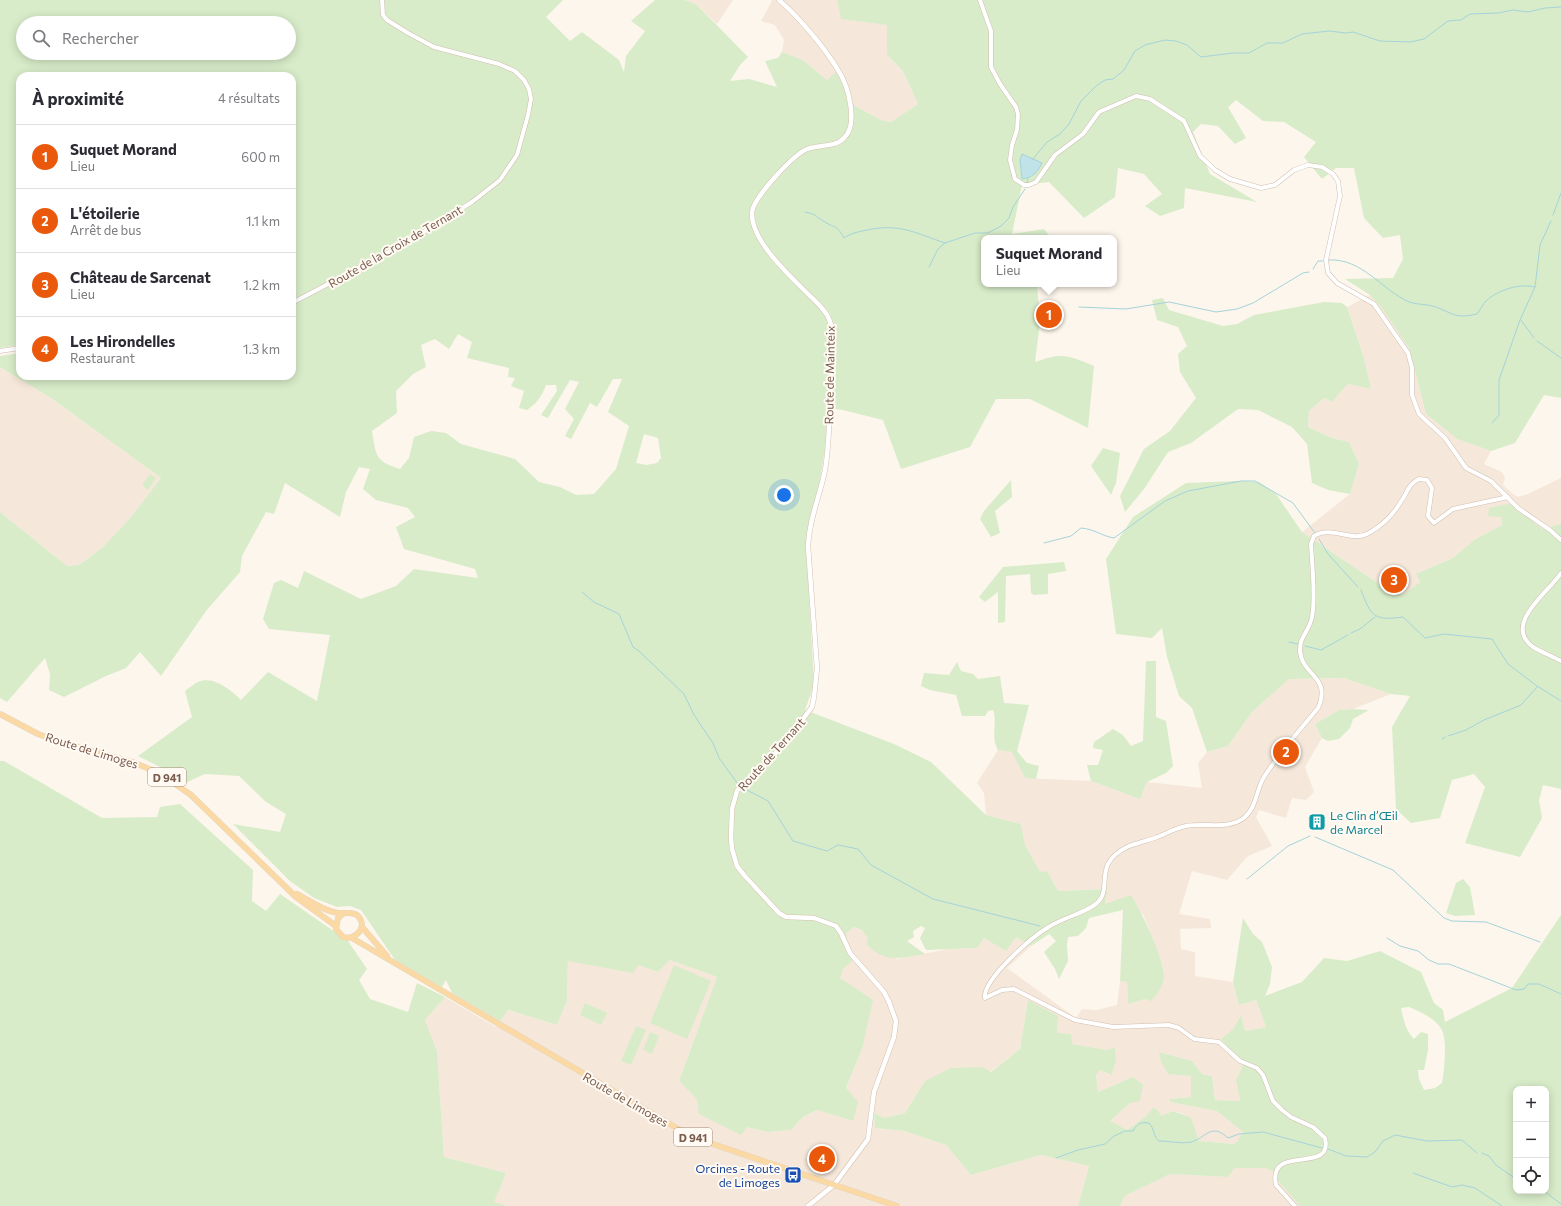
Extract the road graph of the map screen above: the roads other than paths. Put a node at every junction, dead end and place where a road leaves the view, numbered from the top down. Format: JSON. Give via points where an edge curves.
{"nodes":[{"id":1,"x":382,"y":0,"type":"edge"},
{"id":2,"x":779,"y":0,"type":"edge"},
{"id":3,"x":980,"y":0,"type":"edge"},
{"id":4,"x":296,"y":301,"type":"edge"},
{"id":5,"x":16,"y":349,"type":"edge"},
{"id":6,"x":0,"y":351,"type":"edge"},
{"id":7,"x":1508,"y":497,"type":"junction"},
{"id":8,"x":1561,"y":540,"type":"edge"},
{"id":9,"x":1561,"y":573,"type":"edge"},
{"id":10,"x":1561,"y":661,"type":"edge"},
{"id":11,"x":812,"y":707,"type":"joint"},
{"id":12,"x":0,"y":714,"type":"edge"},
{"id":13,"x":287,"y":888,"type":"junction"},
{"id":14,"x":344,"y":913,"type":"junction"},
{"id":15,"x":336,"y":926,"type":"junction"},
{"id":16,"x":362,"y":927,"type":"junction"},
{"id":17,"x":352,"y":938,"type":"junction"},
{"id":18,"x":394,"y":964,"type":"junction"},
{"id":19,"x":834,"y":1185,"type":"junction"},
{"id":20,"x":808,"y":1206,"type":"edge"},
{"id":21,"x":897,"y":1206,"type":"edge"},
{"id":22,"x":1295,"y":1206,"type":"edge"}],
"edges":[{"from":1,"to":4,"type":"street","name":"Route de la Croix de Ternant","via":[[383,15],[387,20],[434,47],[499,64],[515,71],[524,80],[531,99],[517,155],[500,180],[449,217],[406,243]]},
{"from":2,"to":11,"type":"main road","name":"Route de Mainteix","via":[[798,19],[839,71],[851,112],[846,137],[832,144],[802,152],[761,194],[752,212],[759,234],[780,266],[826,313],[831,326],[828,448],[825,471],[809,531],[808,546],[817,668]]},
{"from":3,"to":7,"type":"street","via":[[991,31],[991,67],[1018,114],[1010,160],[1015,179],[1024,185],[1036,182],[1055,156],[1083,134],[1099,112],[1136,96],[1150,99],[1184,120],[1200,156],[1230,179],[1261,188],[1275,185],[1294,170],[1308,165],[1322,167],[1333,174],[1338,181],[1340,196],[1326,260],[1328,273],[1337,282],[1374,304],[1408,353],[1412,368],[1412,395],[1419,414],[1445,438],[1466,468],[1492,481]]},
{"from":5,"to":6,"type":"street"},
{"from":7,"to":8,"type":"street","via":[[1518,508]]},
{"from":7,"to":22,"type":"street","via":[[1453,509],[1434,523],[1428,516],[1432,488],[1427,480],[1419,479],[1410,485],[1394,512],[1368,534],[1360,536],[1326,532],[1320,533],[1312,540],[1313,613],[1310,626],[1303,634],[1300,651],[1303,660],[1320,682],[1322,700],[1261,782],[1253,807],[1238,822],[1174,829],[1121,850],[1110,859],[1105,870],[1100,900],[1087,910],[1057,922],[1036,936],[994,976],[986,988],[985,998],[1002,990],[1014,990],[1075,1020],[1113,1027],[1176,1026],[1194,1039],[1219,1042],[1240,1061],[1257,1068],[1263,1075],[1272,1101],[1291,1117],[1321,1133],[1325,1138],[1326,1148],[1316,1158],[1289,1161],[1279,1168],[1276,1185]]},
{"from":9,"to":10,"type":"street","via":[[1528,613],[1522,626],[1524,636],[1534,647]]},
{"from":11,"to":19,"type":"main road","name":"Route de Ternant","via":[[769,761],[737,792],[732,809],[730,838],[738,866],[773,909],[786,917],[814,918],[836,926],[850,953],[884,992],[894,1013],[896,1029],[874,1092],[868,1139]]},
{"from":12,"to":13,"type":"main road","name":"Route de Limoges","number":"D 941","via":[[38,734],[135,763],[161,774],[191,795]]},
{"from":13,"to":14,"type":"main road","name":"Route de Limoges","number":"D 941","via":[[319,906]]},
{"from":13,"to":15,"type":"main road","name":"Route de Limoges","number":"D 941"},
{"from":14,"to":15,"type":"main road","via":[[338,918]]},
{"from":14,"to":16,"type":"main road","via":[[357,915]]},
{"from":15,"to":17,"type":"main road","via":[[341,936]]},
{"from":16,"to":17,"type":"main road"},
{"from":16,"to":18,"type":"main road","name":"Route de Limoges","number":"D 941"},
{"from":17,"to":18,"type":"main road","name":"Route de Limoges","number":"D 941"},
{"from":18,"to":19,"type":"main road","name":"Route de Limoges","number":"D 941","via":[[692,1137]]},
{"from":19,"to":20,"type":"main road","name":"Route de Ternant"},
{"from":19,"to":21,"type":"main road","name":"Route de Limoges","number":"D 941"}]}
